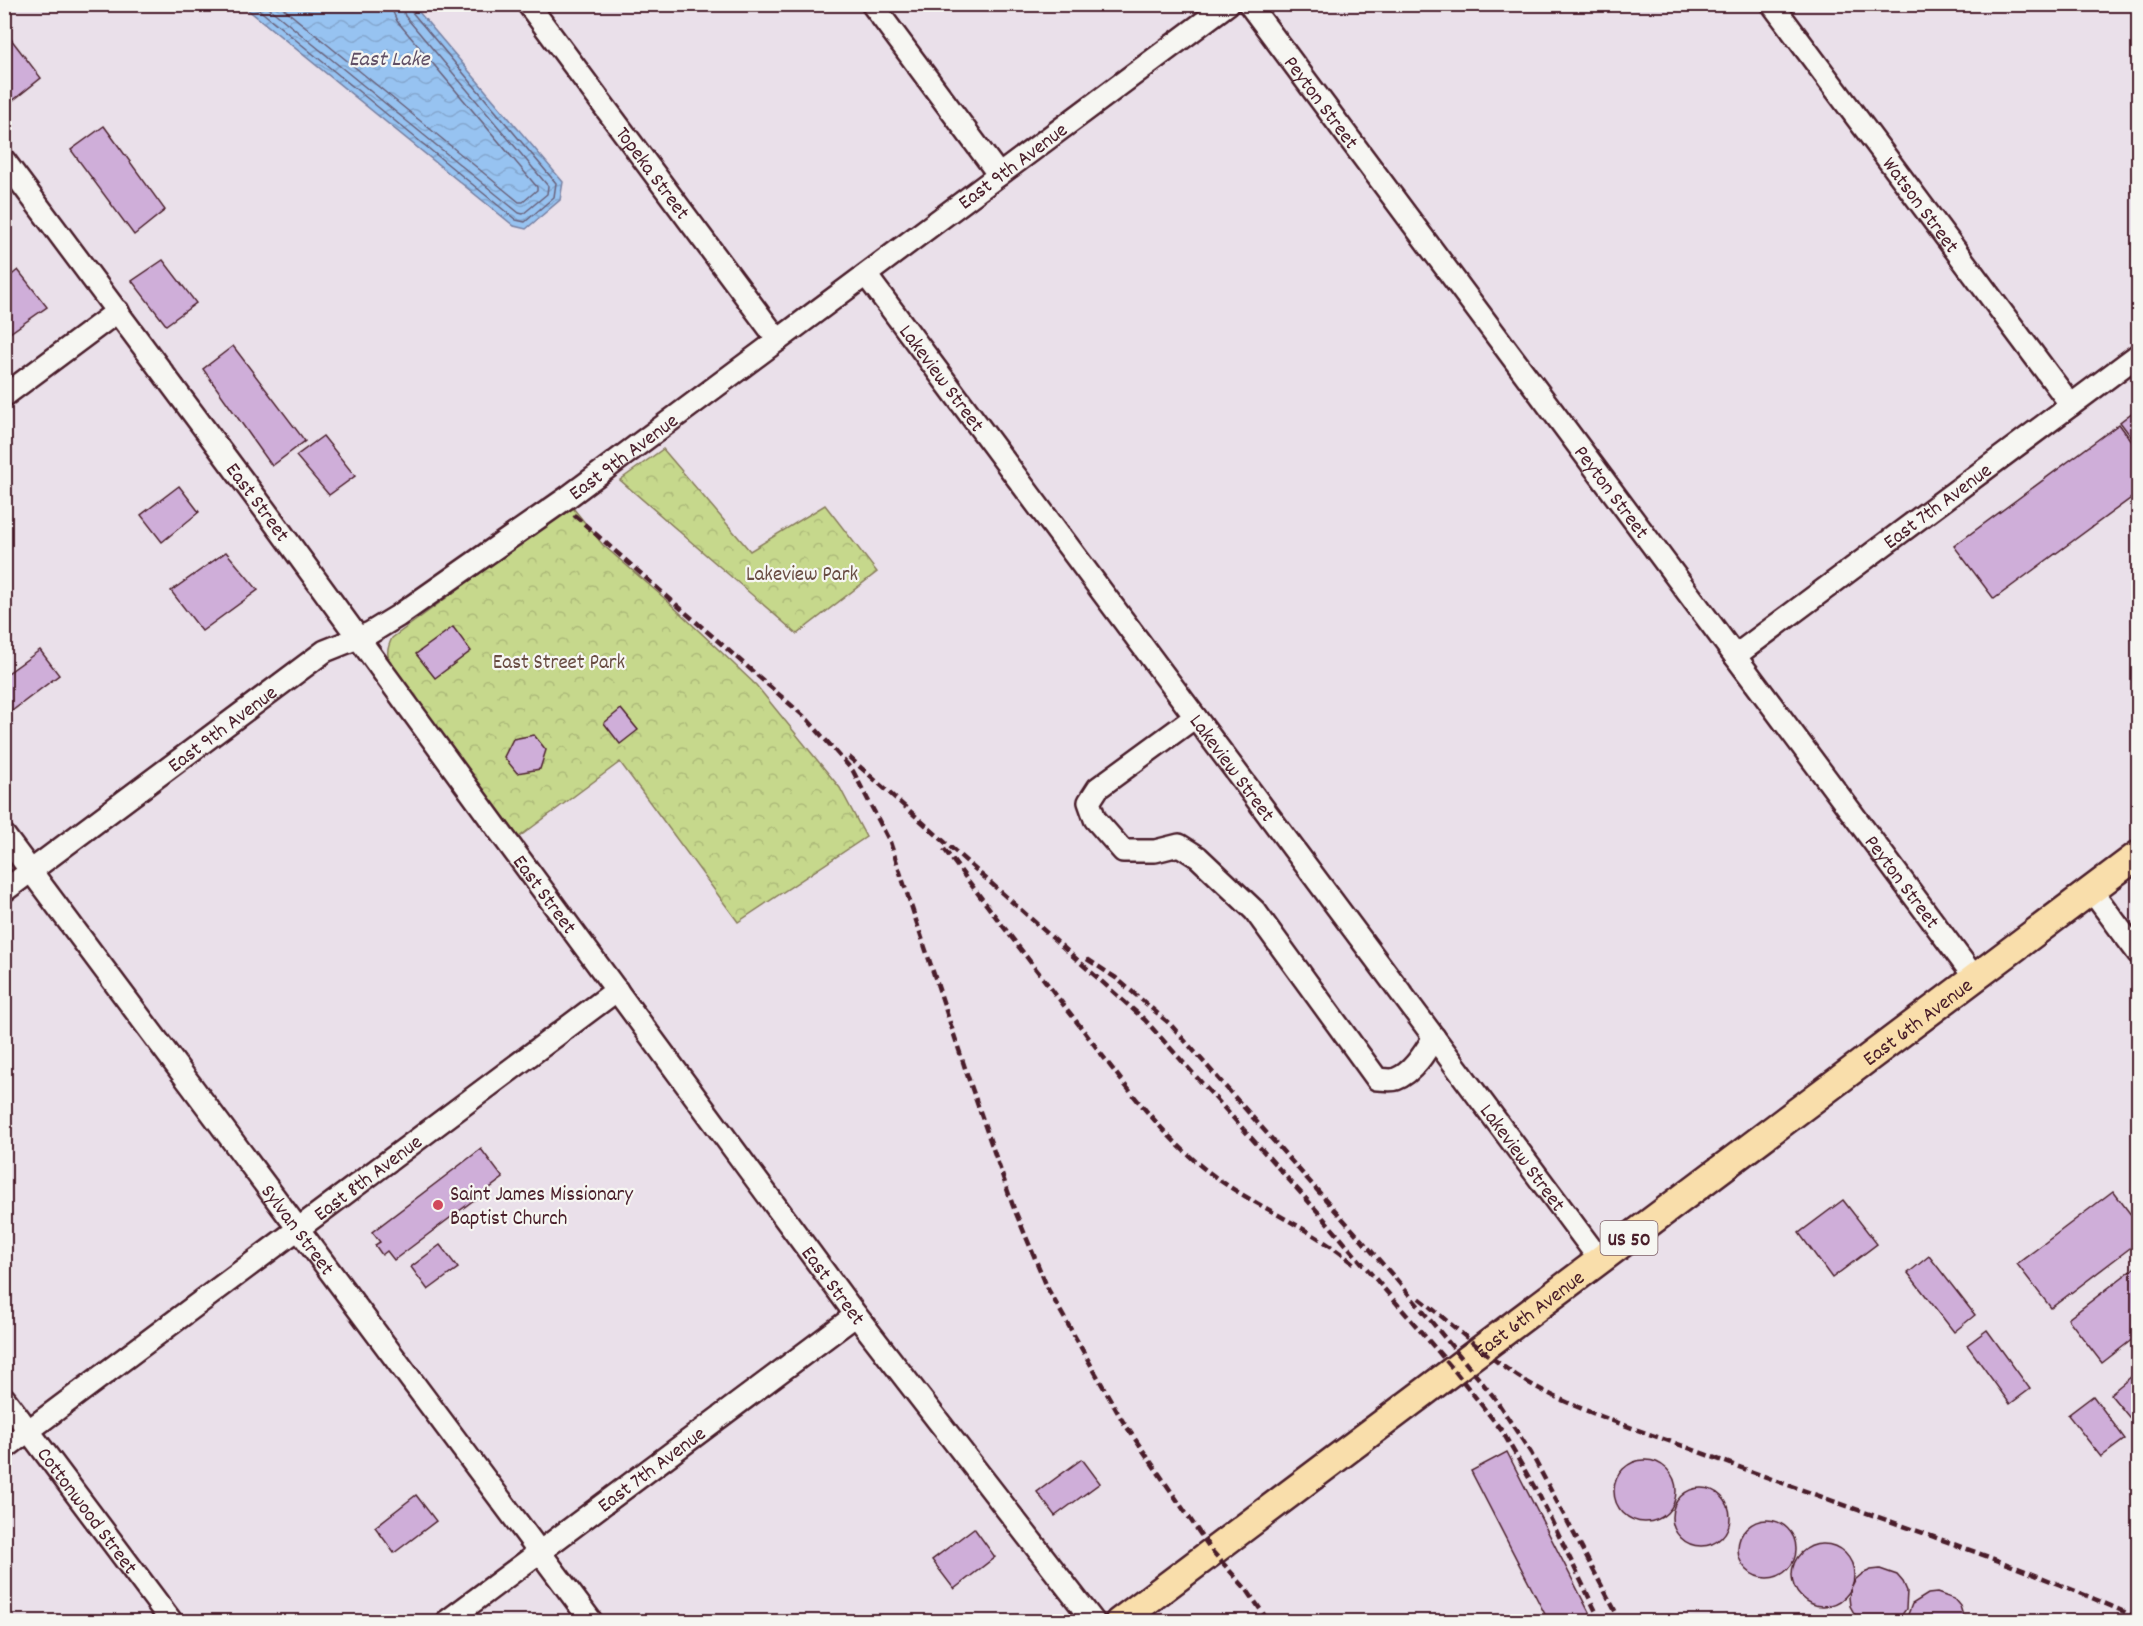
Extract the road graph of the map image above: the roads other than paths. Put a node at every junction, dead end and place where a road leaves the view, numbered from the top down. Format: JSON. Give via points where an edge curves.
{"nodes":[{"id":1,"x":528,"y":4,"type":"edge"},
{"id":2,"x":872,"y":4,"type":"edge"},
{"id":3,"x":1228,"y":4,"type":"edge"},
{"id":4,"x":1249,"y":4,"type":"edge"},
{"id":5,"x":1772,"y":4,"type":"edge"},
{"id":6,"x":4,"y":160,"type":"edge"},
{"id":7,"x":999,"y":175,"type":"junction"},
{"id":8,"x":866,"y":275,"type":"junction"},
{"id":9,"x":118,"y":311,"type":"junction"},
{"id":10,"x":778,"y":340,"type":"junction"},
{"id":11,"x":2139,"y":355,"type":"edge"},
{"id":12,"x":4,"y":396,"type":"edge"},
{"id":13,"x":2071,"y":405,"type":"junction"},
{"id":14,"x":358,"y":637,"type":"junction"},
{"id":15,"x":1735,"y":656,"type":"junction"},
{"id":16,"x":1195,"y":717,"type":"junction"},
{"id":17,"x":4,"y":835,"type":"edge"},
{"id":18,"x":2139,"y":855,"type":"edge"},
{"id":19,"x":32,"y":871,"type":"junction"},
{"id":20,"x":2091,"y":890,"type":"junction"},
{"id":21,"x":4,"y":891,"type":"edge"},
{"id":22,"x":2139,"y":953,"type":"edge"},
{"id":23,"x":1975,"y":978,"type":"junction"},
{"id":24,"x":617,"y":990,"type":"junction"},
{"id":25,"x":1434,"y":1037,"type":"junction"},
{"id":26,"x":298,"y":1230,"type":"junction"},
{"id":27,"x":1600,"y":1260,"type":"junction"},
{"id":28,"x":856,"y":1315,"type":"junction"},
{"id":29,"x":4,"y":1398,"type":"edge"},
{"id":30,"x":29,"y":1431,"type":"junction"},
{"id":31,"x":4,"y":1449,"type":"edge"},
{"id":32,"x":539,"y":1552,"type":"junction"},
{"id":33,"x":172,"y":1622,"type":"edge"},
{"id":34,"x":446,"y":1622,"type":"edge"},
{"id":35,"x":592,"y":1622,"type":"edge"},
{"id":36,"x":1094,"y":1622,"type":"edge"},
{"id":37,"x":1119,"y":1622,"type":"edge"}],
"edges":[{"from":1,"to":10,"type":"street","name":"Topeka Street"},
{"from":2,"to":7,"type":"street"},
{"from":3,"to":7,"type":"street","name":"East 9th Avenue"},
{"from":4,"to":15,"type":"street","name":"Peyton Street"},
{"from":5,"to":13,"type":"street","name":"Watson Street"},
{"from":6,"to":9,"type":"street","name":"East Street"},
{"from":7,"to":8,"type":"street","name":"East 9th Avenue"},
{"from":8,"to":10,"type":"street","name":"East 9th Avenue"},
{"from":8,"to":16,"type":"street","name":"Lakeview Street"},
{"from":9,"to":12,"type":"street"},
{"from":9,"to":14,"type":"street","name":"East Street"},
{"from":10,"to":14,"type":"street","name":"East 9th Avenue","via":[[540,517],[398,616]]},
{"from":11,"to":13,"type":"street","name":"East 7th Avenue"},
{"from":13,"to":15,"type":"street","name":"East 7th Avenue"},
{"from":14,"to":19,"type":"street","name":"East 9th Avenue","via":[[325,651]]},
{"from":14,"to":24,"type":"street","name":"East Street"},
{"from":15,"to":23,"type":"street","name":"Peyton Street"},
{"from":16,"to":25,"type":"street","name":"Lakeview Street"},
{"from":16,"to":25,"type":"street","via":[[1098,788],[1089,802],[1095,819],[1123,851],[1179,846],[1198,857],[1256,911],[1377,1079],[1395,1079],[1409,1070]]},
{"from":17,"to":19,"type":"street","name":"Sylvan Street"},
{"from":18,"to":20,"type":"main road","name":"East 6th Avenue","number":"US 50"},
{"from":19,"to":21,"type":"street","name":"East 9th Avenue"},
{"from":19,"to":26,"type":"street","name":"Sylvan Street"},
{"from":20,"to":22,"type":"street"},
{"from":20,"to":23,"type":"main road","name":"East 6th Avenue","number":"US 50"},
{"from":23,"to":27,"type":"main road","name":"East 6th Avenue","number":"US 50"},
{"from":24,"to":26,"type":"street","name":"East 8th Avenue"},
{"from":24,"to":28,"type":"street","name":"East Street"},
{"from":25,"to":27,"type":"street","name":"Lakeview Street"},
{"from":26,"to":30,"type":"street","name":"East 8th Avenue"},
{"from":26,"to":32,"type":"street","name":"Sylvan Street"},
{"from":27,"to":37,"type":"main road","name":"East 6th Avenue","number":"US 50"},
{"from":28,"to":32,"type":"street","name":"East 7th Avenue"},
{"from":28,"to":36,"type":"street","name":"East Street"},
{"from":29,"to":30,"type":"street","name":"Cottonwood Street"},
{"from":30,"to":31,"type":"street","name":"East 8th Avenue"},
{"from":30,"to":33,"type":"street","name":"Cottonwood Street"},
{"from":32,"to":34,"type":"street","name":"East 7th Avenue"},
{"from":32,"to":35,"type":"street","name":"Sylvan Street"}]}
